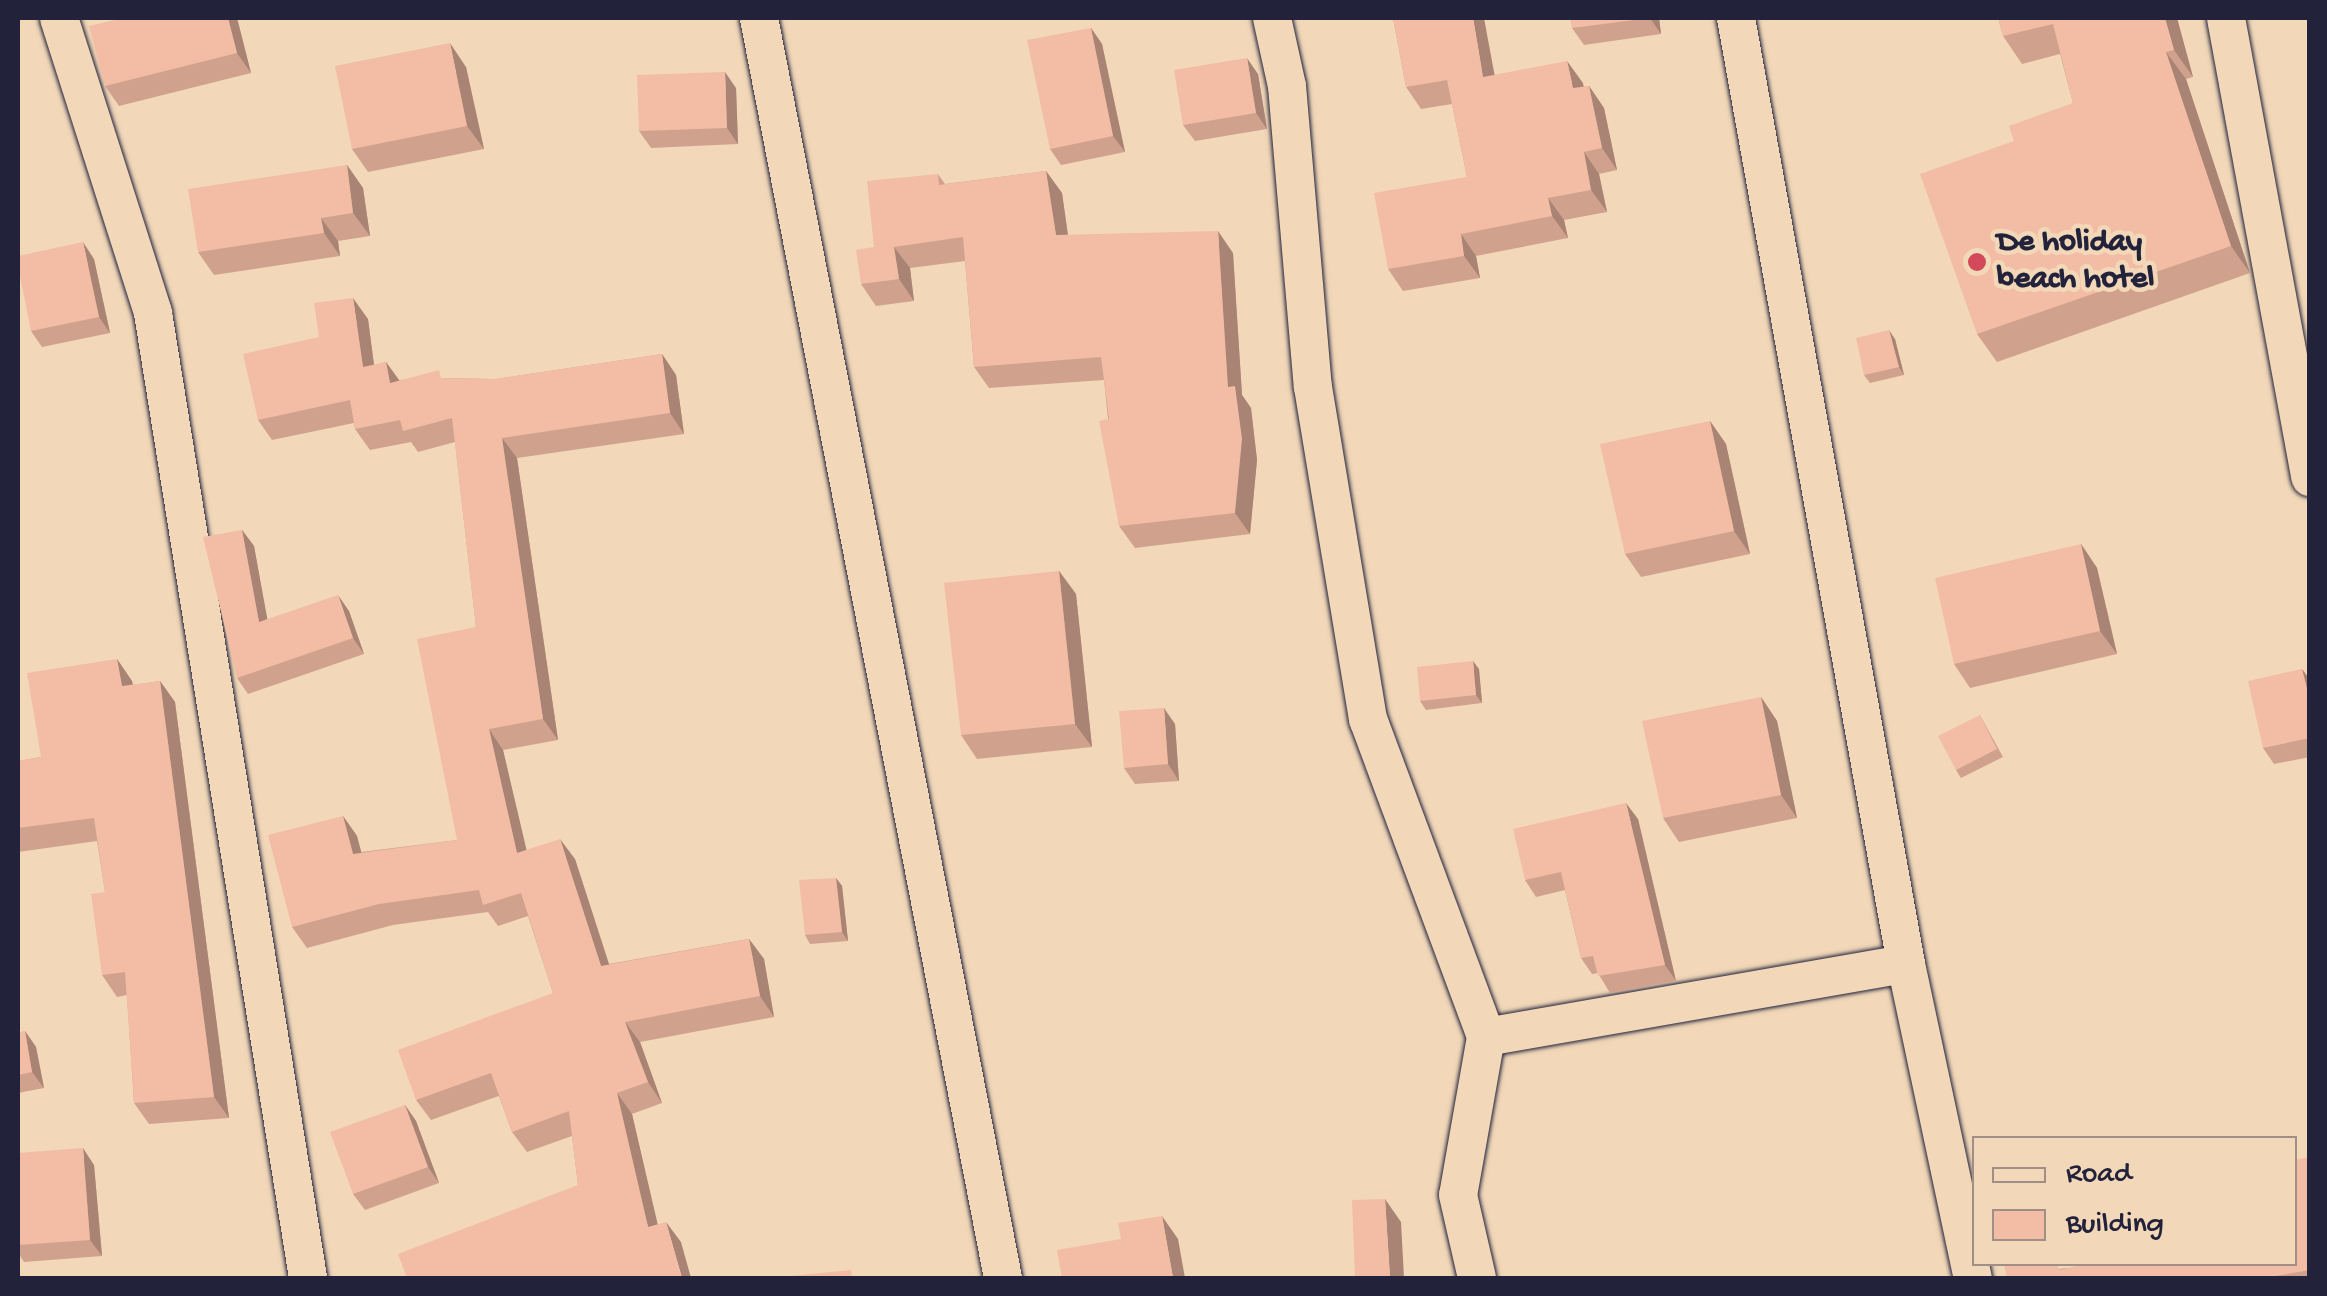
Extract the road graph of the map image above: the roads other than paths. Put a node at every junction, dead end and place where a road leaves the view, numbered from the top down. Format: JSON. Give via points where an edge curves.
{"nodes":[{"id":1,"x":59,"y":18,"type":"edge"},
{"id":2,"x":758,"y":18,"type":"edge"},
{"id":3,"x":1272,"y":18,"type":"edge"},
{"id":4,"x":1736,"y":18,"type":"edge"},
{"id":5,"x":2226,"y":18,"type":"edge"},
{"id":6,"x":2310,"y":478,"type":"edge"},
{"id":7,"x":1906,"y":964,"type":"junction"},
{"id":8,"x":1486,"y":1037,"type":"junction"},
{"id":9,"x":308,"y":1278,"type":"edge"},
{"id":10,"x":1003,"y":1278,"type":"edge"},
{"id":11,"x":1477,"y":1278,"type":"edge"},
{"id":12,"x":1973,"y":1278,"type":"edge"}],
"edges":[{"from":1,"to":9,"type":"street","via":[[153,313]]},
{"from":2,"to":10,"type":"street"},
{"from":3,"to":8,"type":"street","via":[[1287,86],[1312,387],[1368,719]]},
{"from":4,"to":7,"type":"street"},
{"from":5,"to":6,"type":"street"},
{"from":7,"to":8,"type":"street"},
{"from":7,"to":12,"type":"street"},
{"from":8,"to":11,"type":"street","via":[[1458,1195]]}]}
